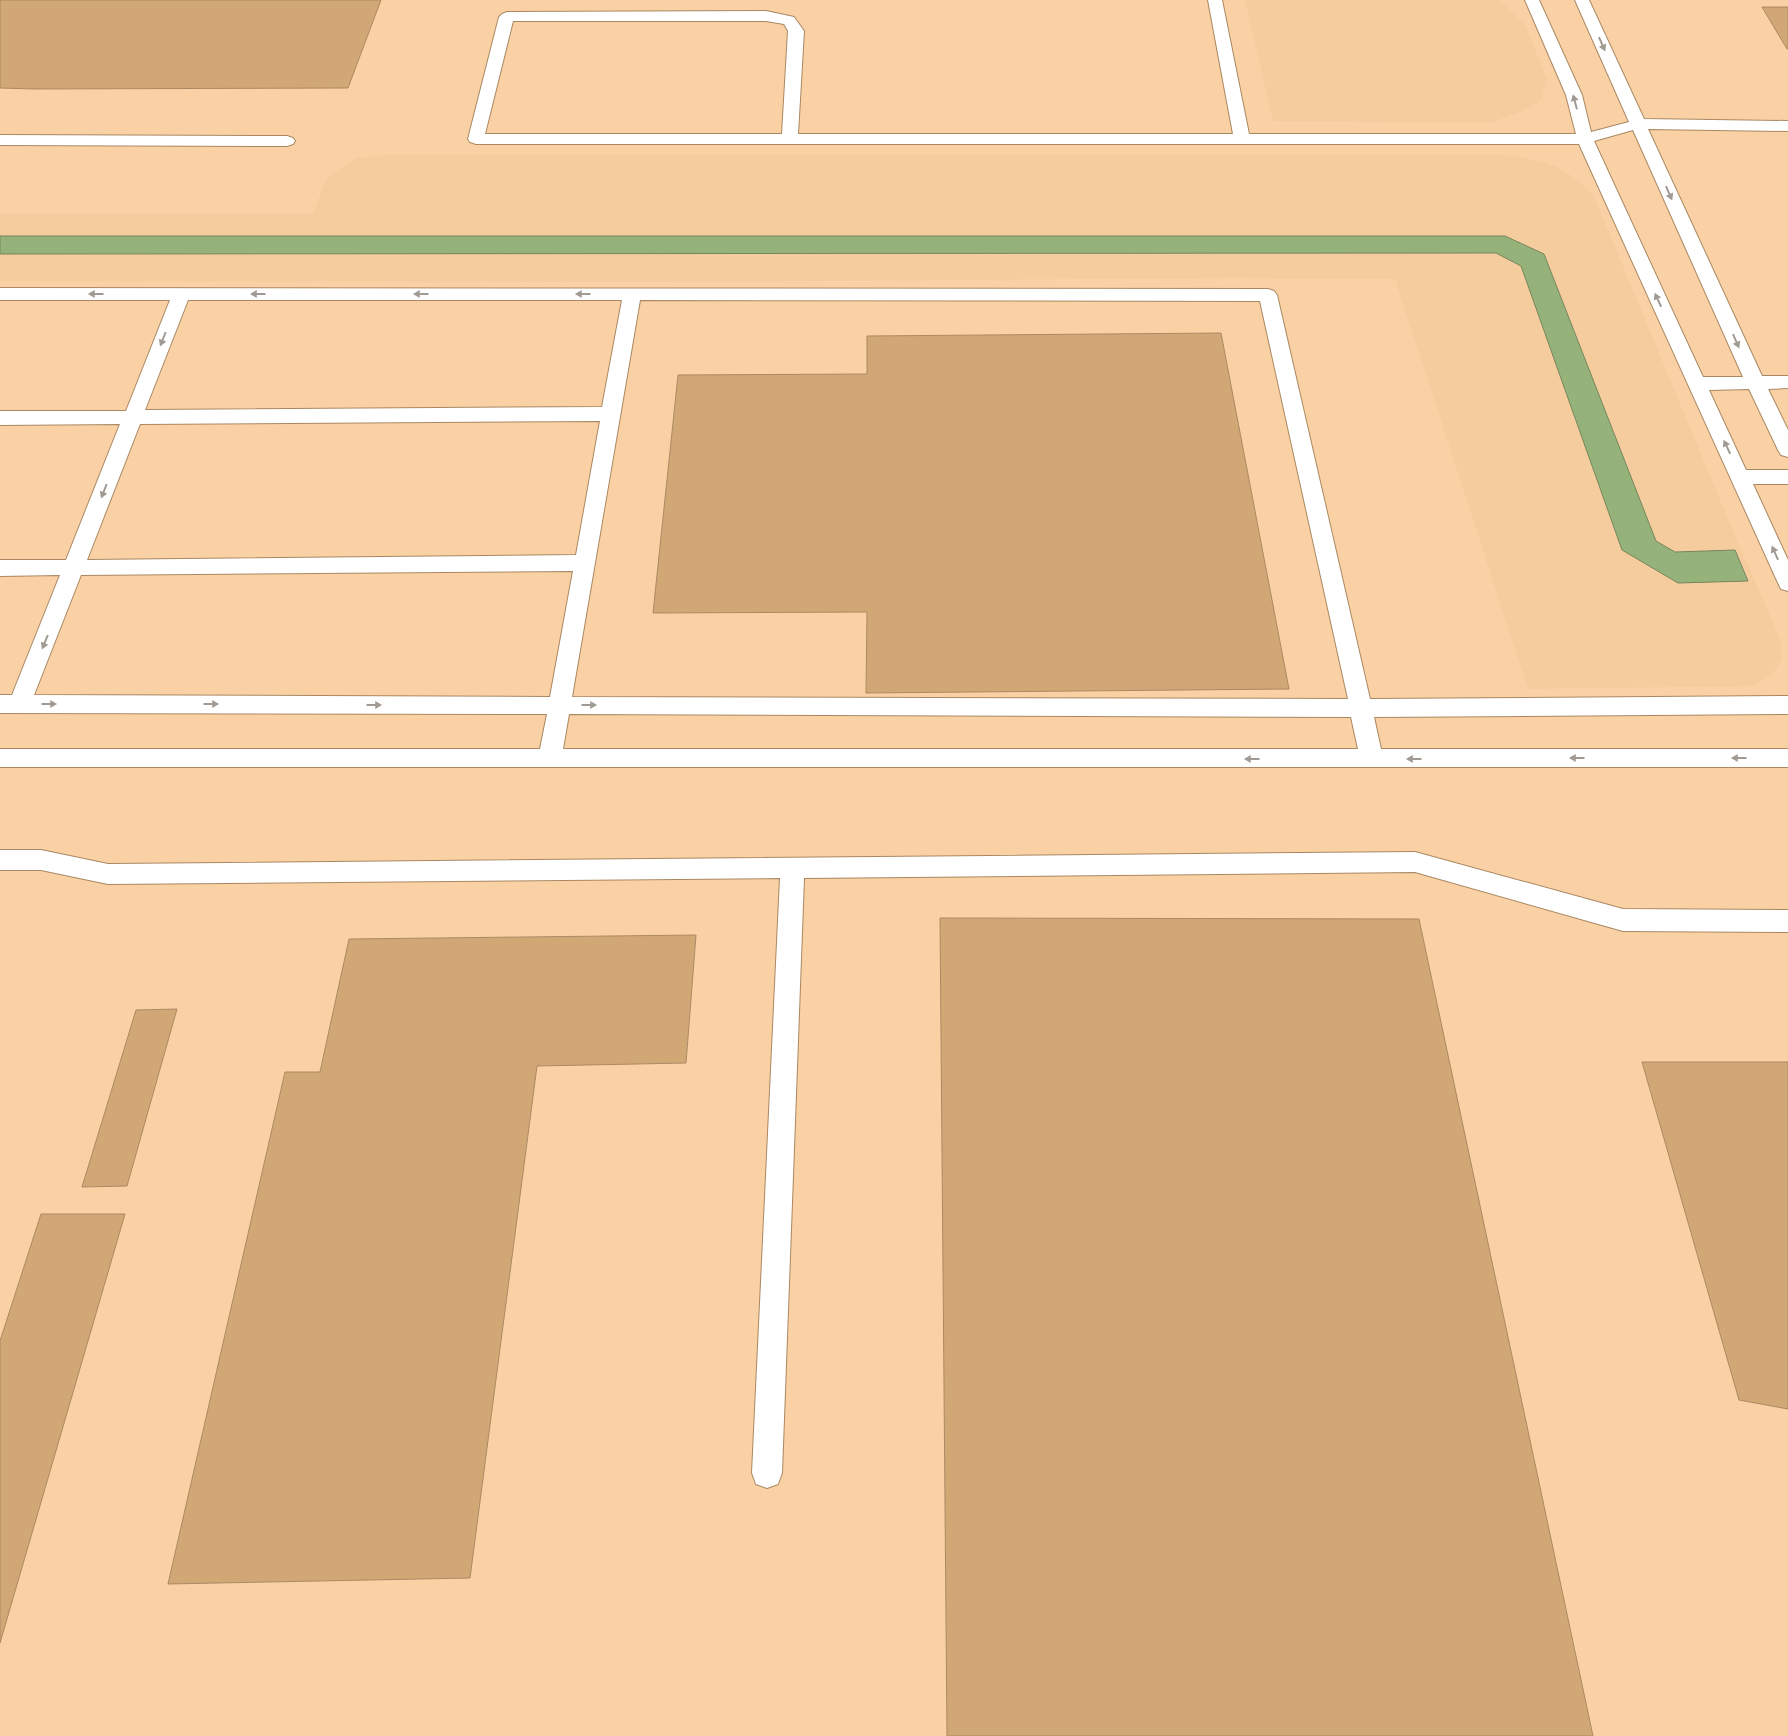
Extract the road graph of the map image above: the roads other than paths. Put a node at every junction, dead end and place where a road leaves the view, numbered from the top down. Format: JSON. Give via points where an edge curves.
{"nodes":[{"id":1,"x":1215,"y":0,"type":"edge"},
{"id":2,"x":1532,"y":0,"type":"edge"},
{"id":3,"x":1582,"y":0,"type":"edge"},
{"id":4,"x":1638,"y":124,"type":"junction"},
{"id":5,"x":1788,"y":126,"type":"edge"},
{"id":6,"x":790,"y":139,"type":"junction"},
{"id":7,"x":1242,"y":139,"type":"junction"},
{"id":8,"x":1585,"y":139,"type":"junction"},
{"id":9,"x":0,"y":140,"type":"edge"},
{"id":10,"x":286,"y":141,"type":"dead end"},
{"id":11,"x":0,"y":294,"type":"edge"},
{"id":12,"x":181,"y":294,"type":"junction"},
{"id":13,"x":632,"y":294,"type":"junction"},
{"id":14,"x":1755,"y":382,"type":"junction"},
{"id":15,"x":1788,"y":382,"type":"edge"},
{"id":16,"x":1697,"y":384,"type":"junction"},
{"id":17,"x":611,"y":414,"type":"junction"},
{"id":18,"x":133,"y":417,"type":"junction"},
{"id":19,"x":0,"y":418,"type":"edge"},
{"id":20,"x":1788,"y":450,"type":"edge"},
{"id":21,"x":1741,"y":477,"type":"junction"},
{"id":22,"x":1788,"y":477,"type":"edge"},
{"id":23,"x":1762,"y":523,"type":"joint"},
{"id":24,"x":585,"y":563,"type":"junction"},
{"id":25,"x":74,"y":567,"type":"junction"},
{"id":26,"x":0,"y":568,"type":"edge"},
{"id":27,"x":1788,"y":583,"type":"edge"},
{"id":28,"x":10,"y":704,"type":"edge"},
{"id":29,"x":560,"y":705,"type":"junction"},
{"id":30,"x":1788,"y":705,"type":"edge"},
{"id":31,"x":1361,"y":708,"type":"junction"},
{"id":32,"x":0,"y":758,"type":"edge"},
{"id":33,"x":550,"y":758,"type":"junction"},
{"id":34,"x":1788,"y":758,"type":"edge"},
{"id":35,"x":1372,"y":759,"type":"junction"},
{"id":36,"x":0,"y":860,"type":"edge"},
{"id":37,"x":792,"y":869,"type":"junction"},
{"id":38,"x":1788,"y":921,"type":"edge"},
{"id":39,"x":767,"y":1473,"type":"dead end"}],
"edges":[{"from":1,"to":7,"type":"lane"},
{"from":8,"to":2,"type":"lane","one_way":true,"via":[[1574,96]]},
{"from":3,"to":4,"type":"lane","one_way":true},
{"from":4,"to":5,"type":"lane"},
{"from":4,"to":8,"type":"lane"},
{"from":4,"to":14,"type":"lane","one_way":true},
{"from":6,"to":6,"type":"lane","via":[[796,31],[788,20],[756,16],[508,16],[476,139]]},
{"from":6,"to":7,"type":"lane"},
{"from":7,"to":8,"type":"lane"},
{"from":16,"to":8,"type":"lane","one_way":true},
{"from":9,"to":10,"type":"lane"},
{"from":12,"to":11,"type":"lane","one_way":true},
{"from":13,"to":12,"type":"lane","one_way":true},
{"from":12,"to":18,"type":"lane","one_way":true},
{"from":13,"to":17,"type":"lane"},
{"from":13,"to":31,"type":"lane","via":[[1268,295]]},
{"from":14,"to":15,"type":"lane"},
{"from":14,"to":16,"type":"lane"},
{"from":14,"to":20,"type":"lane"},
{"from":21,"to":16,"type":"lane","one_way":true},
{"from":17,"to":18,"type":"lane"},
{"from":17,"to":24,"type":"lane"},
{"from":18,"to":19,"type":"lane"},
{"from":18,"to":25,"type":"lane","one_way":true},
{"from":21,"to":22,"type":"lane"},
{"from":21,"to":23,"type":"lane"},
{"from":27,"to":23,"type":"lane","one_way":true},
{"from":24,"to":25,"type":"lane"},
{"from":24,"to":29,"type":"lane"},
{"from":25,"to":26,"type":"lane"},
{"from":25,"to":28,"type":"lane","one_way":true},
{"from":28,"to":29,"type":"lane","one_way":true},
{"from":29,"to":31,"type":"lane","one_way":true},
{"from":29,"to":33,"type":"lane"},
{"from":30,"to":31,"type":"lane"},
{"from":31,"to":35,"type":"lane"},
{"from":32,"to":33,"type":"lane"},
{"from":35,"to":33,"type":"lane","one_way":true},
{"from":34,"to":35,"type":"lane","one_way":true},
{"from":36,"to":37,"type":"lane","via":[[41,860],[108,874]]},
{"from":37,"to":38,"type":"lane","via":[[1415,862],[1623,920]]},
{"from":37,"to":39,"type":"lane"}]}
